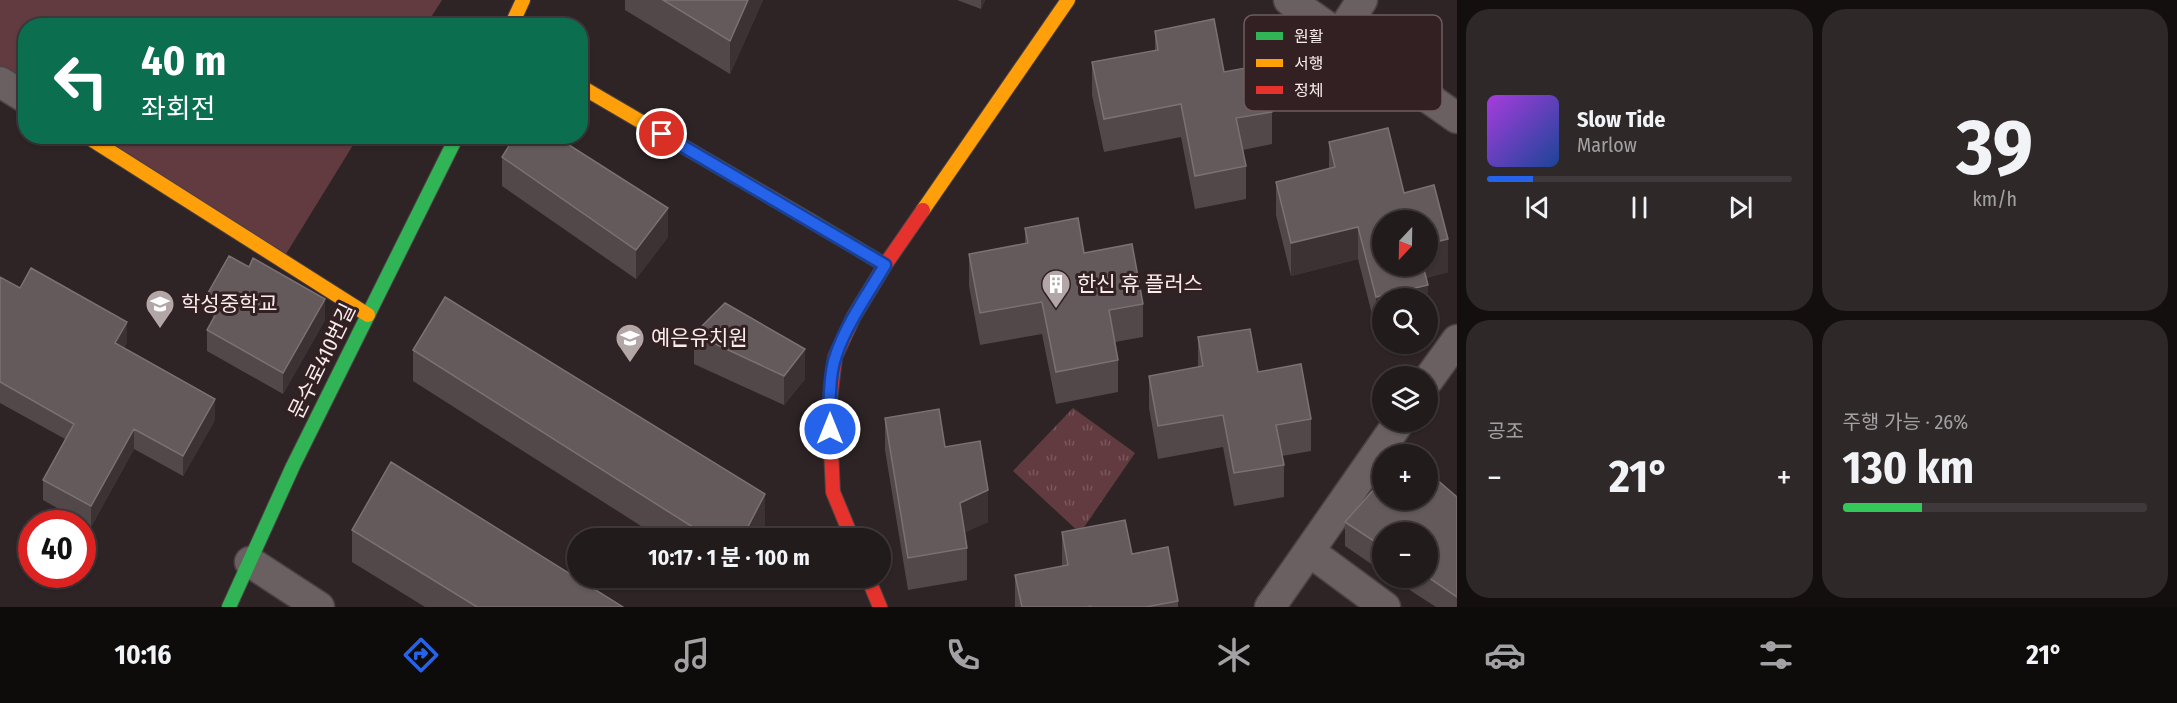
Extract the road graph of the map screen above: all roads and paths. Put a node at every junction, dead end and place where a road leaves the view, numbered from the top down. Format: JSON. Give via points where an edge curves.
{"nodes":[{"id":1,"x":522,"y":0,"type":"edge"},
{"id":2,"x":1068,"y":0,"type":"edge"},
{"id":3,"x":1289,"y":0,"type":"edge"},
{"id":4,"x":1362,"y":0,"type":"edge"},
{"id":5,"x":1310,"y":15,"type":"edge"},
{"id":6,"x":1352,"y":15,"type":"edge"},
{"id":7,"x":514,"y":18,"type":"edge"},
{"id":8,"x":0,"y":82,"type":"edge"},
{"id":9,"x":588,"y":91,"type":"edge"},
{"id":10,"x":18,"y":93,"type":"edge"},
{"id":11,"x":1442,"y":108,"type":"edge"},
{"id":12,"x":1457,"y":118,"type":"edge"},
{"id":13,"x":99,"y":144,"type":"edge"},
{"id":14,"x":453,"y":144,"type":"edge"},
{"id":15,"x":885,"y":265,"type":"junction"},
{"id":16,"x":368,"y":315,"type":"junction"},
{"id":17,"x":1457,"y":339,"type":"edge"},
{"id":18,"x":1438,"y":366,"type":"edge"},
{"id":19,"x":1392,"y":432,"type":"edge"},
{"id":20,"x":848,"y":528,"type":"edge"},
{"id":21,"x":1309,"y":551,"type":"junction"},
{"id":22,"x":250,"y":562,"type":"junction"},
{"id":23,"x":872,"y":588,"type":"edge"},
{"id":24,"x":229,"y":607,"type":"edge"},
{"id":25,"x":319,"y":607,"type":"edge"},
{"id":26,"x":880,"y":607,"type":"edge"},
{"id":27,"x":1270,"y":607,"type":"edge"},
{"id":28,"x":1385,"y":607,"type":"edge"}],
"edges":[{"from":1,"to":7,"type":"street"},
{"from":2,"to":15,"type":"street"},
{"from":3,"to":5,"type":"street"},
{"from":4,"to":6,"type":"street"},
{"from":8,"to":10,"type":"street"},
{"from":9,"to":15,"type":"street"},
{"from":11,"to":12,"type":"street"},
{"from":13,"to":16,"type":"street"},
{"from":14,"to":16,"type":"street","name":"문수로410번길"},
{"from":15,"to":20,"type":"street","via":[[835,357],[829,408],[833,492]]},
{"from":16,"to":22,"type":"street","name":"문수로410번길"},
{"from":17,"to":18,"type":"street"},
{"from":19,"to":21,"type":"street"},
{"from":21,"to":27,"type":"street"},
{"from":21,"to":28,"type":"street"},
{"from":22,"to":24,"type":"street","name":"문수로410번길"},
{"from":22,"to":25,"type":"street"},
{"from":23,"to":26,"type":"street"}]}
